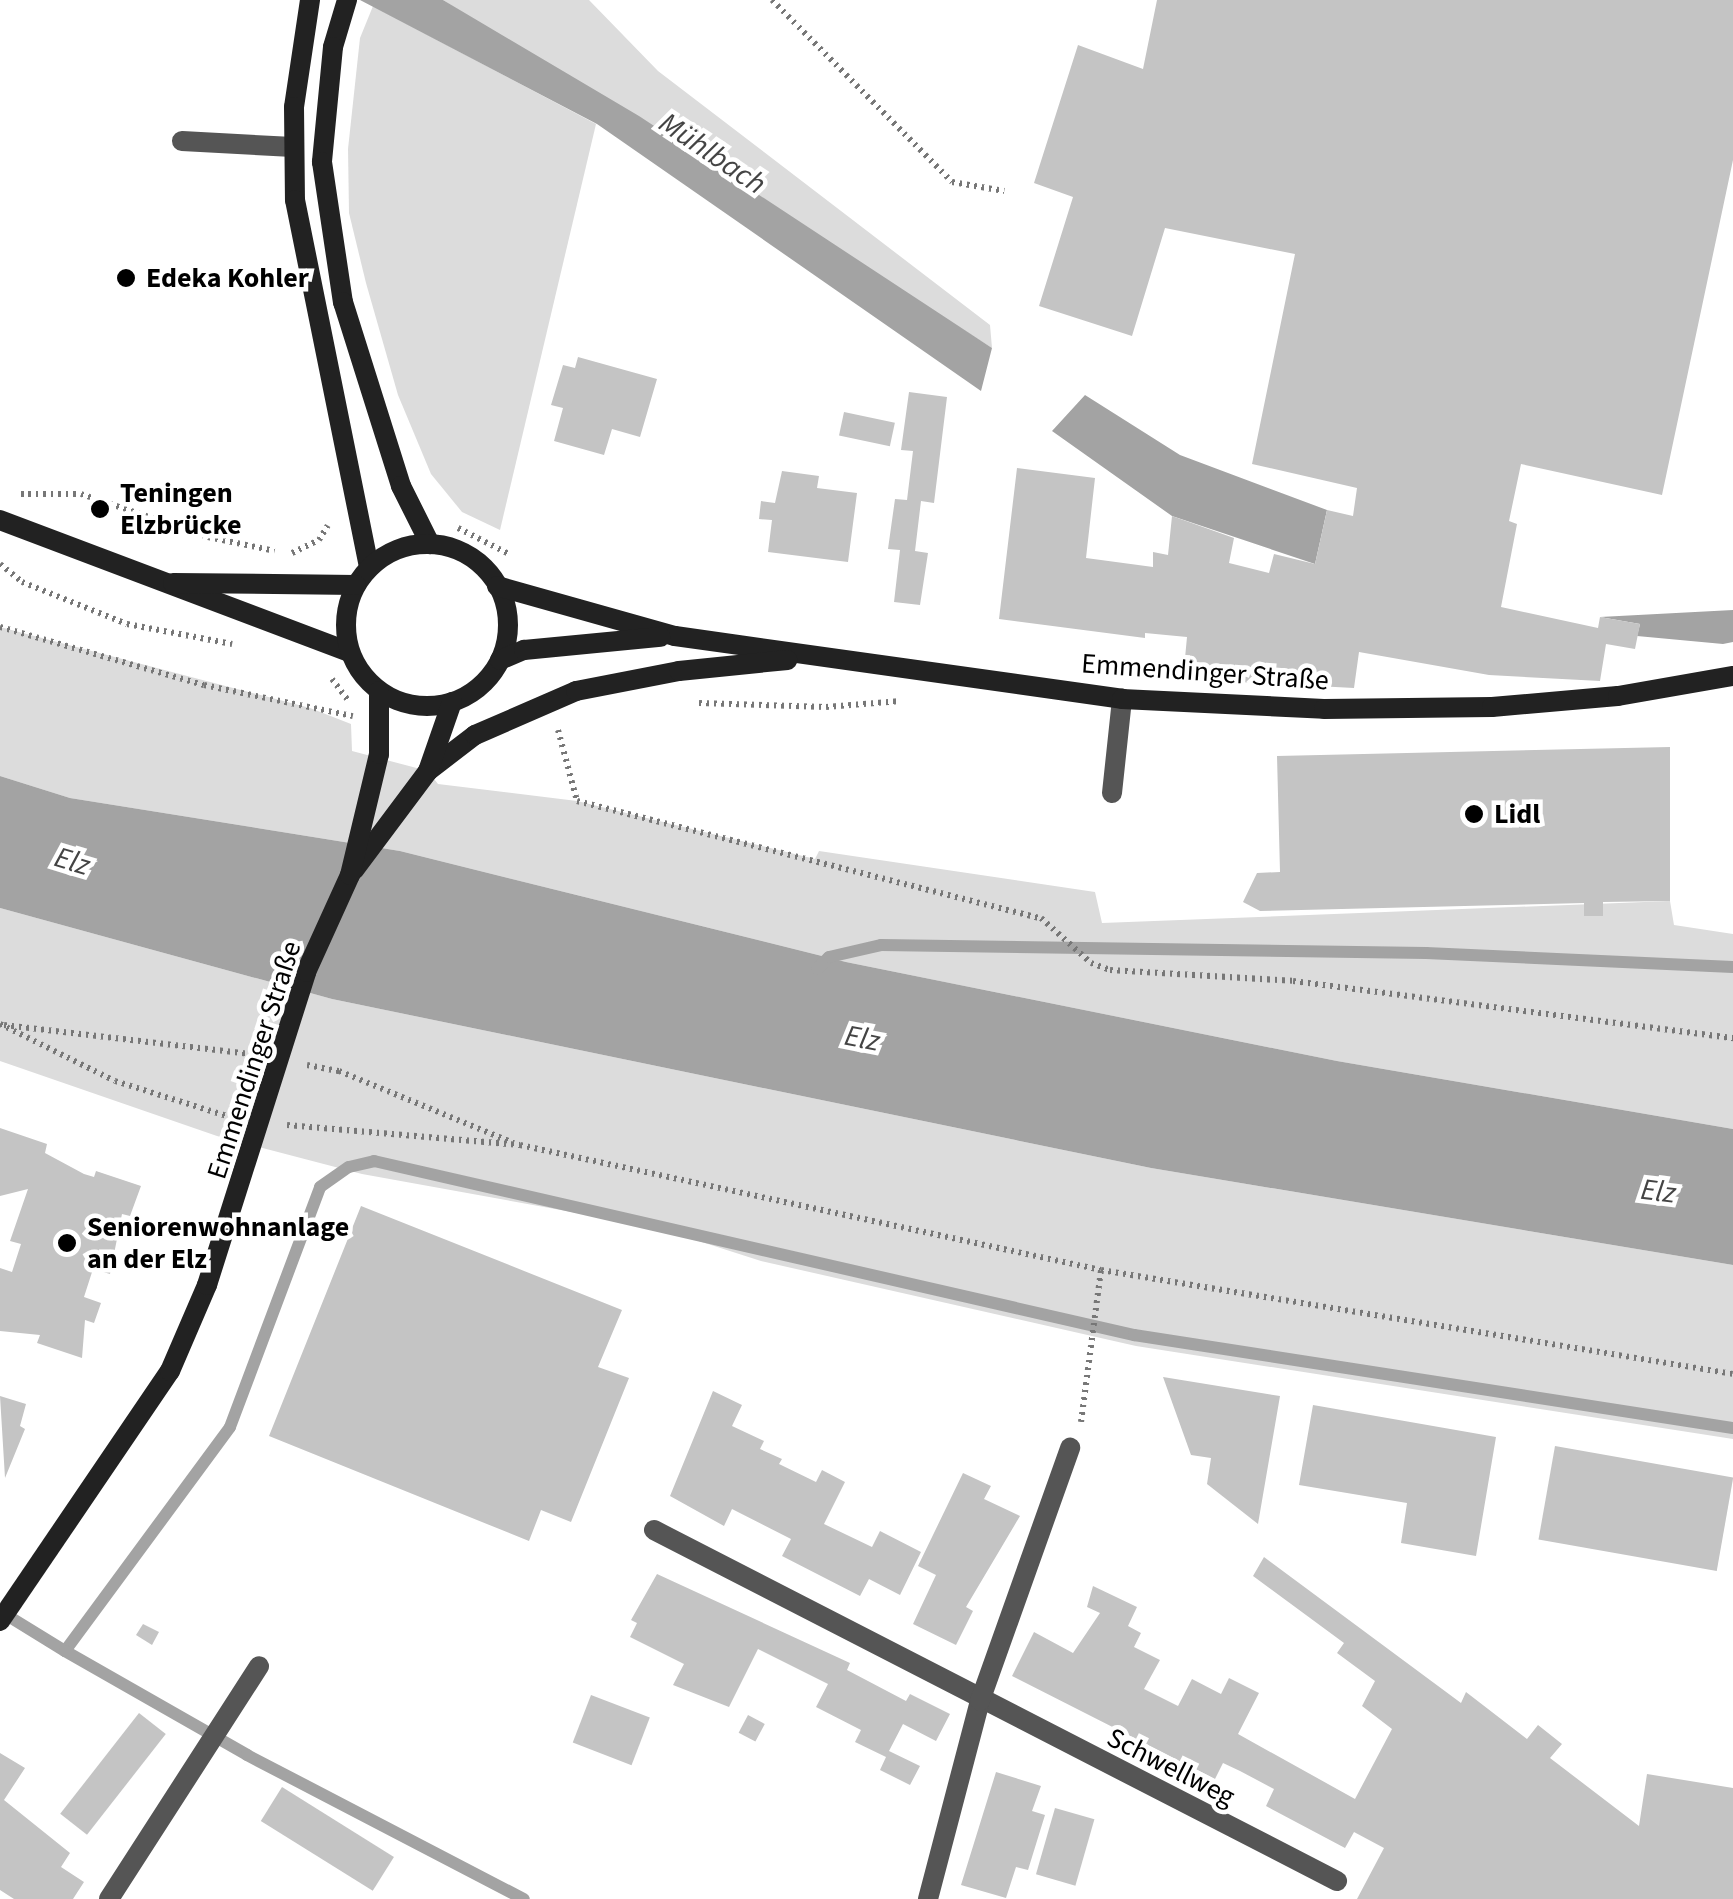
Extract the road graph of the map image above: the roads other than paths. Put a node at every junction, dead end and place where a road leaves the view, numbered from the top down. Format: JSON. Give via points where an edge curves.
{"nodes":[{"id":1,"x":310,"y":1,"type":"edge"},
{"id":2,"x":344,"y":8,"type":"edge"},
{"id":3,"x":182,"y":141,"type":"dead end"},
{"id":4,"x":293,"y":147,"type":"junction"},
{"id":5,"x":0,"y":520,"type":"edge"},
{"id":6,"x":430,"y":544,"type":"junction"},
{"id":7,"x":363,"y":576,"type":"junction"},
{"id":8,"x":169,"y":583,"type":"junction"},
{"id":9,"x":497,"y":586,"type":"junction"},
{"id":10,"x":675,"y":636,"type":"junction"},
{"id":11,"x":350,"y":652,"type":"junction"},
{"id":12,"x":824,"y":657,"type":"junction"},
{"id":13,"x":500,"y":660,"type":"junction"},
{"id":14,"x":1733,"y":676,"type":"edge"},
{"id":15,"x":378,"y":691,"type":"junction"},
{"id":16,"x":1122,"y":698,"type":"junction"},
{"id":17,"x":452,"y":702,"type":"junction"},
{"id":18,"x":428,"y":770,"type":"junction"},
{"id":19,"x":1112,"y":793,"type":"dead end"},
{"id":20,"x":350,"y":875,"type":"junction"},
{"id":21,"x":1070,"y":1448,"type":"road end"},
{"id":22,"x":654,"y":1530,"type":"dead end"},
{"id":23,"x":0,"y":1620,"type":"edge"},
{"id":24,"x":259,"y":1666,"type":"dead end"},
{"id":25,"x":980,"y":1701,"type":"junction"},
{"id":26,"x":1337,"y":1881,"type":"dead end"},
{"id":27,"x":108,"y":1899,"type":"edge"},
{"id":28,"x":928,"y":1899,"type":"edge"}],
"edges":[{"from":1,"to":4,"type":"main road"},
{"from":2,"to":6,"type":"main road","via":[[322,162],[344,302],[401,486]]},
{"from":3,"to":4,"type":"street"},
{"from":4,"to":7,"type":"main road","via":[[318,338],[360,499]]},
{"from":5,"to":8,"type":"main road"},
{"from":6,"to":7,"type":"main road","via":[[387,554]]},
{"from":6,"to":9,"type":"main road","via":[[470,556]]},
{"from":7,"to":8,"type":"main road"},
{"from":7,"to":11,"type":"main road","via":[[348,606]]},
{"from":8,"to":11,"type":"main road","via":[[228,611]]},
{"from":9,"to":10,"type":"main road","name":"Emmendinger Straße"},
{"from":9,"to":13,"type":"main road","via":[[507,612]]},
{"from":10,"to":12,"type":"main road","name":"Emmendinger Straße"},
{"from":10,"to":13,"type":"main road","name":"Emmendinger Straße","via":[[524,650]]},
{"from":11,"to":15,"type":"main road"},
{"from":12,"to":16,"type":"main road","name":"Emmendinger Straße"},
{"from":12,"to":18,"type":"main road","via":[[679,671],[576,691],[474,735]]},
{"from":13,"to":17,"type":"main road","via":[[470,694]]},
{"from":14,"to":16,"type":"main road","name":"Emmendinger Straße","via":[[1618,696],[1492,707],[1324,710]]},
{"from":15,"to":17,"type":"main road","via":[[417,706]]},
{"from":15,"to":20,"type":"main road","name":"Emmendinger Straße","via":[[379,754]]},
{"from":16,"to":19,"type":"street"},
{"from":17,"to":18,"type":"main road","name":"Emmendinger Straße"},
{"from":18,"to":20,"type":"main road","name":"Emmendinger Straße"},
{"from":20,"to":23,"type":"main road","name":"Emmendinger Straße","via":[[306,972],[239,1200],[170,1371]]},
{"from":21,"to":25,"type":"street"},
{"from":22,"to":25,"type":"street","name":"Schwellweg"},
{"from":24,"to":27,"type":"street"},
{"from":25,"to":26,"type":"street","name":"Schwellweg"},
{"from":25,"to":28,"type":"street"}]}
